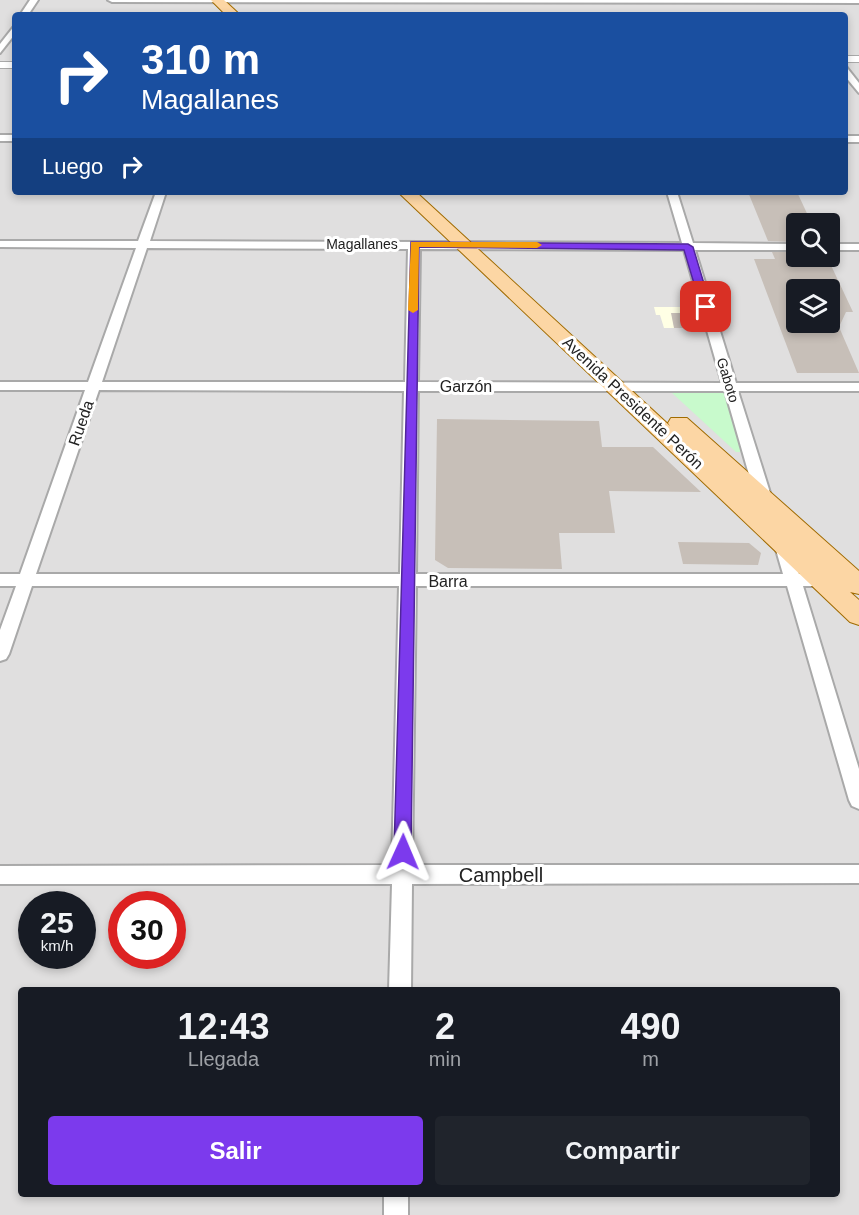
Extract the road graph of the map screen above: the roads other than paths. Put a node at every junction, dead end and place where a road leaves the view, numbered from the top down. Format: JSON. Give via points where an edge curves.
{"nodes":[{"id":1,"x":112,"y":0,"type":"edge"},
{"id":2,"x":200,"y":0,"type":"edge"},
{"id":3,"x":218,"y":0,"type":"edge"},
{"id":4,"x":859,"y":1,"type":"edge"},
{"id":5,"x":423,"y":3,"type":"edge"},
{"id":6,"x":614,"y":3,"type":"edge"},
{"id":7,"x":710,"y":3,"type":"edge"},
{"id":8,"x":806,"y":3,"type":"edge"},
{"id":9,"x":213,"y":12,"type":"edge"},
{"id":10,"x":231,"y":12,"type":"edge"},
{"id":11,"x":12,"y":32,"type":"edge"},
{"id":12,"x":0,"y":50,"type":"edge"},
{"id":13,"x":848,"y":73,"type":"edge"},
{"id":14,"x":859,"y":90,"type":"edge"},
{"id":15,"x":160,"y":195,"type":"edge"},
{"id":16,"x":409,"y":195,"type":"edge"},
{"id":17,"x":431,"y":195,"type":"edge"},
{"id":18,"x":673,"y":195,"type":"edge"},
{"id":19,"x":0,"y":244,"type":"edge"},
{"id":20,"x":143,"y":244,"type":"junction"},
{"id":21,"x":414,"y":244,"type":"junction"},
{"id":22,"x":462,"y":244,"type":"junction"},
{"id":23,"x":485,"y":244,"type":"junction"},
{"id":24,"x":688,"y":247,"type":"junction"},
{"id":25,"x":786,"y":247,"type":"edge"},
{"id":26,"x":840,"y":247,"type":"edge"},
{"id":27,"x":859,"y":247,"type":"edge"},
{"id":28,"x":0,"y":386,"type":"edge"},
{"id":29,"x":94,"y":386,"type":"junction"},
{"id":30,"x":412,"y":386,"type":"junction"},
{"id":31,"x":614,"y":386,"type":"junction"},
{"id":32,"x":638,"y":386,"type":"junction"},
{"id":33,"x":730,"y":387,"type":"junction"},
{"id":34,"x":859,"y":387,"type":"edge"},
{"id":35,"x":764,"y":499,"type":"junction"},
{"id":36,"x":782,"y":543,"type":"junction"},
{"id":37,"x":0,"y":580,"type":"edge"},
{"id":38,"x":26,"y":580,"type":"junction"},
{"id":39,"x":792,"y":580,"type":"junction"},
{"id":40,"x":822,"y":580,"type":"junction"},
{"id":41,"x":408,"y":581,"type":"junction"},
{"id":42,"x":857,"y":582,"type":"edge"},
{"id":43,"x":859,"y":615,"type":"edge"},
{"id":44,"x":0,"y":654,"type":"edge"},
{"id":45,"x":859,"y":800,"type":"edge"},
{"id":46,"x":859,"y":874,"type":"edge"},
{"id":47,"x":0,"y":875,"type":"edge"},
{"id":48,"x":402,"y":875,"type":"junction"},
{"id":49,"x":400,"y":987,"type":"edge"},
{"id":50,"x":396,"y":1197,"type":"edge"},
{"id":51,"x":396,"y":1215,"type":"edge"}],
"edges":[{"from":1,"to":2,"type":"street"},
{"from":2,"to":3,"type":"street"},
{"from":2,"to":9,"type":"main road"},
{"from":3,"to":5,"type":"street"},
{"from":3,"to":10,"type":"main road"},
{"from":4,"to":8,"type":"street"},
{"from":5,"to":6,"type":"street"},
{"from":6,"to":7,"type":"street"},
{"from":7,"to":8,"type":"street"},
{"from":11,"to":12,"type":"street"},
{"from":13,"to":14,"type":"street"},
{"from":15,"to":20,"type":"street","name":"Rueda"},
{"from":16,"to":22,"type":"main road","name":"Avenida Presidente Perón"},
{"from":17,"to":23,"type":"main road","name":"Avenida Presidente Perón"},
{"from":18,"to":24,"type":"street","name":"Gaboto"},
{"from":19,"to":20,"type":"street","name":"Magallanes"},
{"from":20,"to":21,"type":"street","name":"Magallanes"},
{"from":20,"to":29,"type":"street","name":"Rueda"},
{"from":21,"to":22,"type":"street","name":"Magallanes"},
{"from":21,"to":30,"type":"street"},
{"from":22,"to":23,"type":"street","name":"Magallanes"},
{"from":22,"to":31,"type":"main road","name":"Avenida Presidente Perón"},
{"from":23,"to":24,"type":"street","name":"Magallanes"},
{"from":23,"to":32,"type":"main road","name":"Avenida Presidente Perón"},
{"from":24,"to":25,"type":"street","name":"Magallanes"},
{"from":24,"to":33,"type":"street","name":"Gaboto"},
{"from":26,"to":27,"type":"street"},
{"from":28,"to":29,"type":"street","name":"Garzón"},
{"from":29,"to":30,"type":"street","name":"Garzón"},
{"from":29,"to":38,"type":"street","name":"Rueda"},
{"from":30,"to":31,"type":"street","name":"Garzón"},
{"from":30,"to":41,"type":"street"},
{"from":31,"to":32,"type":"street","name":"Garzón"},
{"from":31,"to":36,"type":"main road","name":"Avenida Presidente Perón"},
{"from":32,"to":33,"type":"street","name":"Garzón"},
{"from":32,"to":35,"type":"main road","name":"Avenida Presidente Perón"},
{"from":33,"to":34,"type":"street","name":"Garzón"},
{"from":33,"to":35,"type":"street","name":"Gaboto"},
{"from":35,"to":42,"type":"main road","name":"Avenida Presidente Perón"},
{"from":36,"to":39,"type":"street"},
{"from":36,"to":40,"type":"main road","name":"Avenida Presidente Perón"},
{"from":37,"to":38,"type":"street","name":"Barra"},
{"from":38,"to":41,"type":"street","name":"Barra"},
{"from":38,"to":44,"type":"street","name":"Rueda"},
{"from":39,"to":40,"type":"street","name":"Barra"},
{"from":39,"to":41,"type":"street","name":"Barra"},
{"from":39,"to":45,"type":"street"},
{"from":40,"to":42,"type":"street","name":"Barra"},
{"from":40,"to":43,"type":"main road","name":"Avenida Presidente Perón"},
{"from":41,"to":48,"type":"street"},
{"from":46,"to":48,"type":"street","name":"Campbell"},
{"from":47,"to":48,"type":"street","name":"Campbell"},
{"from":48,"to":49,"type":"street"},
{"from":50,"to":51,"type":"street"}]}
